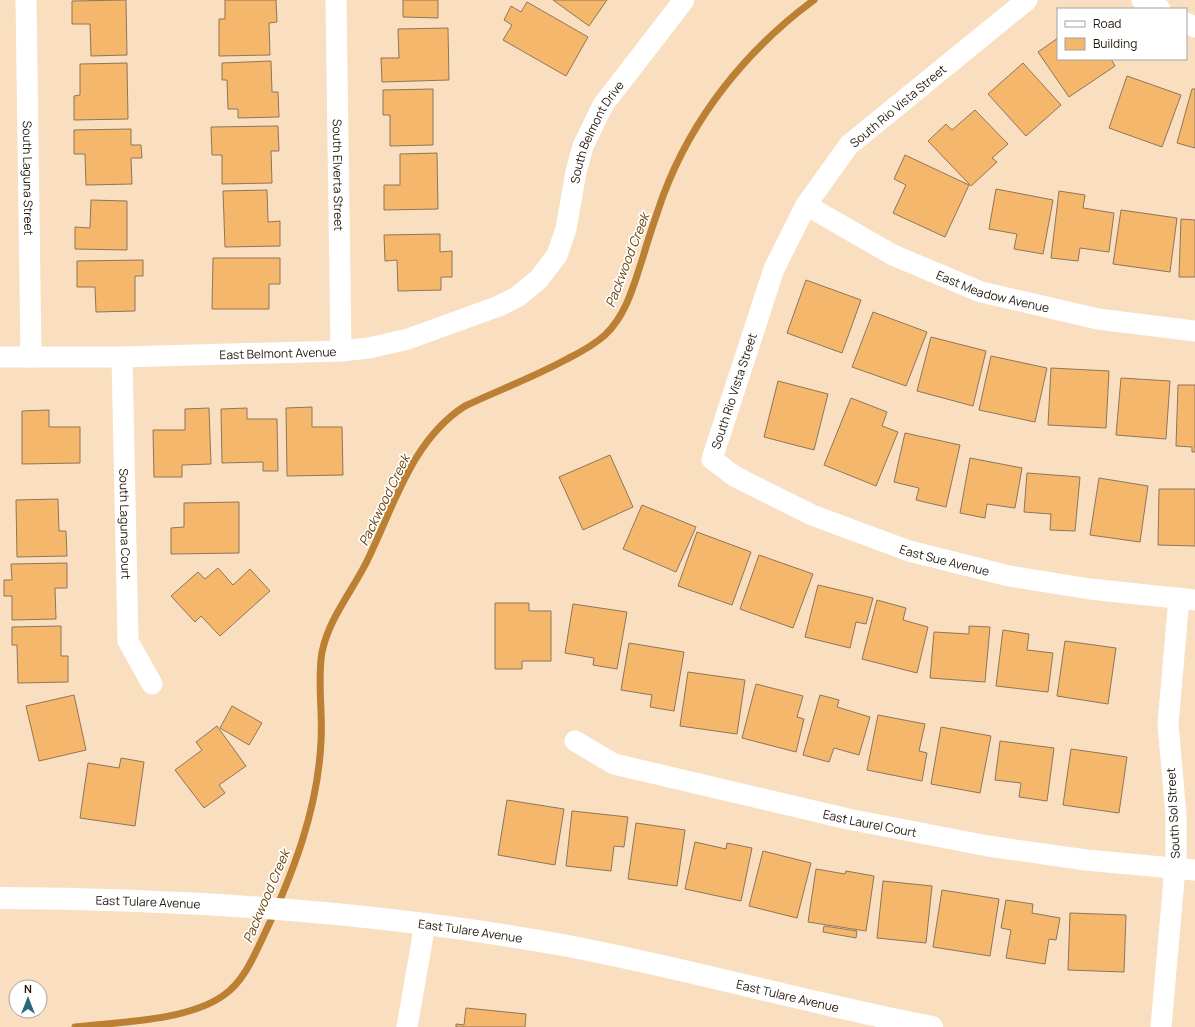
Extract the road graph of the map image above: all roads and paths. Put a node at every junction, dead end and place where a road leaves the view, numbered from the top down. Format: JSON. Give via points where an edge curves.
{"nodes":[{"id":1,"x":26,"y":0,"type":"edge"},
{"id":2,"x":336,"y":0,"type":"edge"},
{"id":3,"x":684,"y":0,"type":"edge"},
{"id":4,"x":1027,"y":0,"type":"edge"},
{"id":5,"x":1142,"y":0,"type":"edge"},
{"id":6,"x":1158,"y":8,"type":"edge"},
{"id":7,"x":806,"y":205,"type":"junction"},
{"id":8,"x":539,"y":279,"type":"joint"},
{"id":9,"x":1195,"y":331,"type":"edge"},
{"id":10,"x":341,"y":351,"type":"junction"},
{"id":11,"x":0,"y":357,"type":"edge"},
{"id":12,"x":31,"y":357,"type":"junction"},
{"id":13,"x":122,"y":357,"type":"junction"},
{"id":14,"x":712,"y":459,"type":"joint"},
{"id":15,"x":1187,"y":599,"type":"edge"},
{"id":16,"x":152,"y":684,"type":"dead end"},
{"id":17,"x":575,"y":741,"type":"dead end"},
{"id":18,"x":1185,"y":869,"type":"edge"},
{"id":19,"x":0,"y":898,"type":"edge"},
{"id":20,"x":425,"y":924,"type":"junction"},
{"id":21,"x":407,"y":1027,"type":"edge"},
{"id":22,"x":932,"y":1027,"type":"edge"},
{"id":23,"x":1161,"y":1027,"type":"edge"}],
"edges":[{"from":1,"to":12,"type":"street","name":"South Laguna Street"},
{"from":2,"to":10,"type":"street","name":"South Elverta Street"},
{"from":3,"to":8,"type":"street","name":"South Belmont Drive","via":[[603,105],[583,146],[566,229],[557,255]]},
{"from":4,"to":7,"type":"street","name":"South Rio Vista Street","via":[[849,145]]},
{"from":5,"to":6,"type":"street"},
{"from":7,"to":9,"type":"street","name":"East Meadow Avenue","via":[[893,255],[981,292],[1098,319]]},
{"from":7,"to":14,"type":"street","name":"South Rio Vista Street","via":[[774,269]]},
{"from":8,"to":10,"type":"street","name":"East Belmont Avenue","via":[[517,297],[408,340]]},
{"from":10,"to":13,"type":"street","name":"East Belmont Avenue"},
{"from":11,"to":12,"type":"street","name":"East Belmont Avenue"},
{"from":12,"to":13,"type":"street","name":"East Belmont Avenue"},
{"from":13,"to":16,"type":"street","name":"South Laguna Court","via":[[128,641]]},
{"from":14,"to":15,"type":"street","name":"East Sue Avenue","via":[[734,476],[812,515],[908,551],[1009,576],[1090,589]]},
{"from":15,"to":18,"type":"street","name":"South Sol Street","via":[[1168,717],[1169,755]]},
{"from":17,"to":18,"type":"street","name":"East Laurel Court","via":[[614,764],[848,819],[988,846],[1086,860]]},
{"from":18,"to":23,"type":"street","name":"South Sol Street"},
{"from":19,"to":20,"type":"street","name":"East Tulare Avenue","via":[[145,900],[254,906]]},
{"from":20,"to":21,"type":"street"},
{"from":20,"to":22,"type":"street","name":"East Tulare Avenue","via":[[586,950],[845,1010]]}]}
